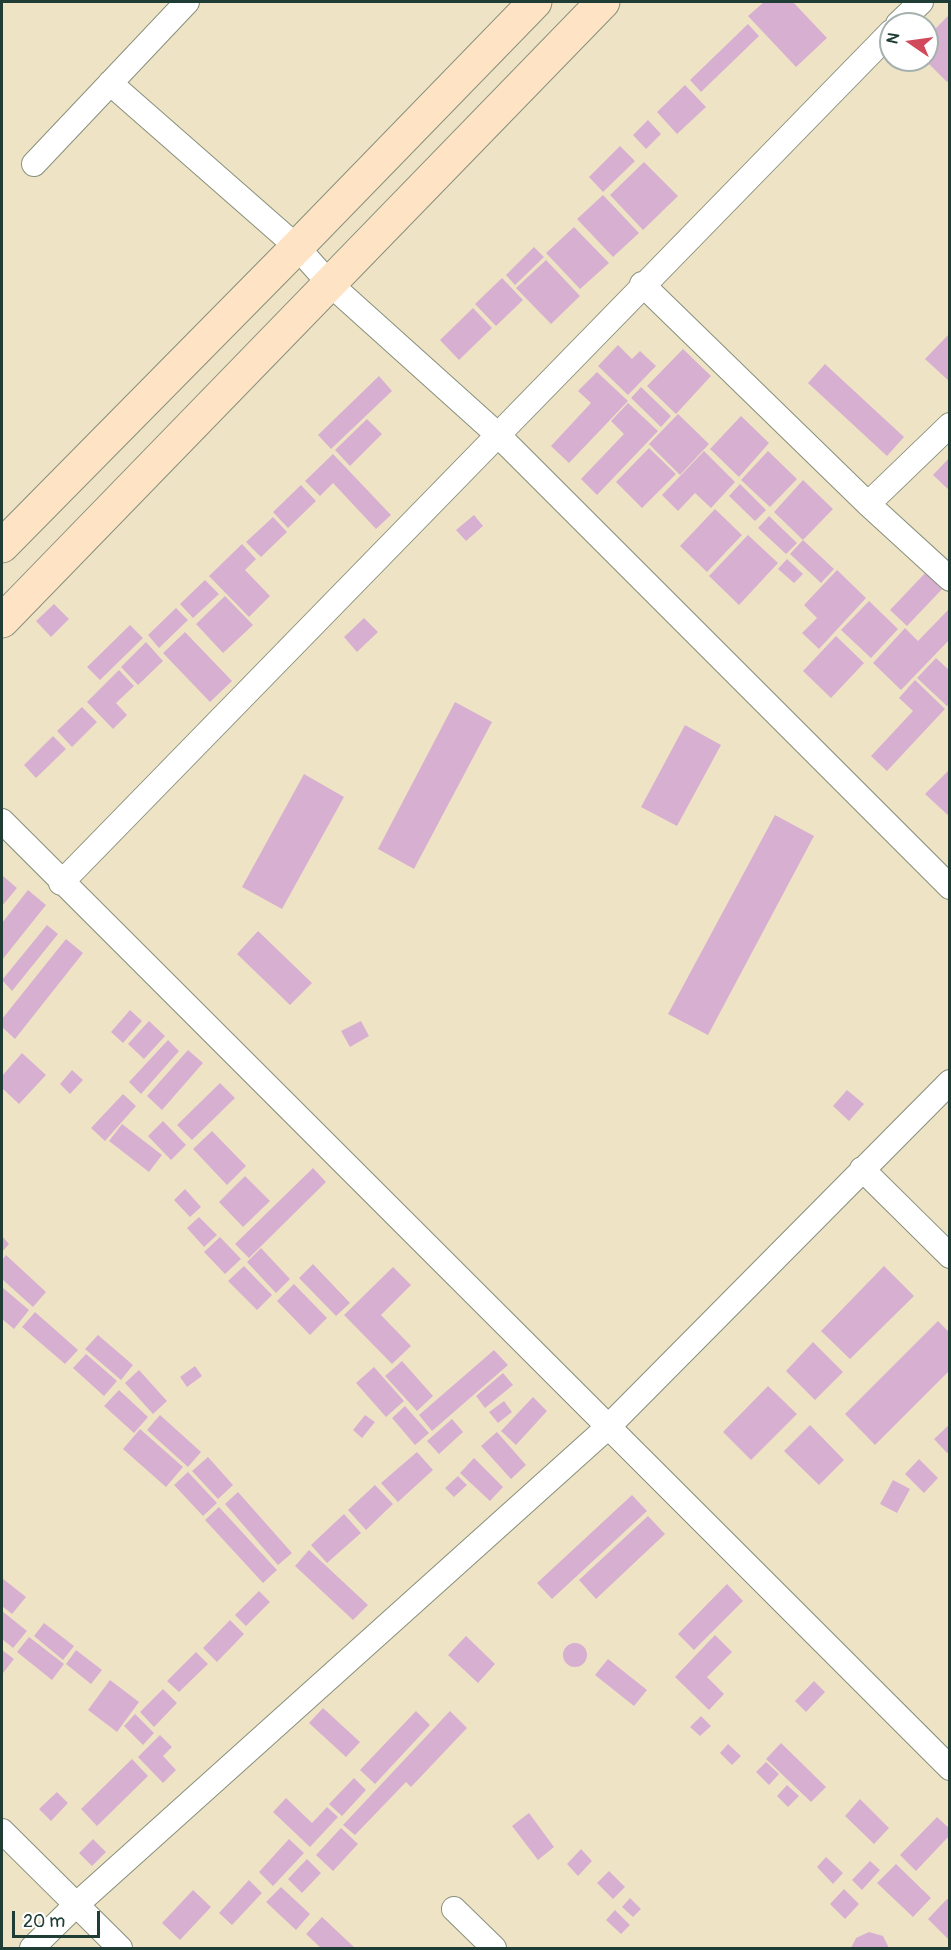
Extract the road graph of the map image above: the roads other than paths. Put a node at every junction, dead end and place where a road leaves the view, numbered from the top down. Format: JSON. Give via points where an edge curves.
{"nodes":[{"id":1,"x":187,"y":2,"type":"edge"},
{"id":2,"x":535,"y":2,"type":"edge"},
{"id":3,"x":603,"y":2,"type":"edge"},
{"id":4,"x":879,"y":44,"type":"edge"},
{"id":5,"x":110,"y":83,"type":"junction"},
{"id":6,"x":34,"y":164,"type":"dead end"},
{"id":7,"x":297,"y":247,"type":"junction"},
{"id":8,"x":329,"y":283,"type":"junction"},
{"id":9,"x":642,"y":285,"type":"junction"},
{"id":10,"x":950,"y":425,"type":"edge"},
{"id":11,"x":498,"y":435,"type":"junction"},
{"id":12,"x":868,"y":504,"type":"junction"},
{"id":13,"x":2,"y":546,"type":"edge"},
{"id":14,"x":950,"y":579,"type":"edge"},
{"id":15,"x":2,"y":621,"type":"edge"},
{"id":16,"x":2,"y":821,"type":"edge"},
{"id":17,"x":61,"y":883,"type":"junction"},
{"id":18,"x":950,"y":887,"type":"edge"},
{"id":19,"x":950,"y":1082,"type":"edge"},
{"id":20,"x":862,"y":1169,"type":"junction"},
{"id":21,"x":950,"y":1256,"type":"edge"},
{"id":22,"x":608,"y":1427,"type":"junction"},
{"id":23,"x":950,"y":1768,"type":"edge"},
{"id":24,"x":2,"y":1830,"type":"edge"},
{"id":25,"x":76,"y":1905,"type":"junction"},
{"id":26,"x":454,"y":1910,"type":"dead end"},
{"id":27,"x":32,"y":1948,"type":"edge"},
{"id":28,"x":120,"y":1948,"type":"edge"},
{"id":29,"x":494,"y":1948,"type":"edge"}],
"edges":[{"from":1,"to":5,"type":"street"},
{"from":2,"to":7,"type":"main road"},
{"from":3,"to":8,"type":"main road"},
{"from":4,"to":9,"type":"street"},
{"from":5,"to":6,"type":"street"},
{"from":5,"to":7,"type":"street"},
{"from":7,"to":8,"type":"street"},
{"from":7,"to":13,"type":"main road"},
{"from":8,"to":11,"type":"street"},
{"from":8,"to":15,"type":"main road"},
{"from":9,"to":11,"type":"street"},
{"from":9,"to":12,"type":"street"},
{"from":10,"to":12,"type":"street"},
{"from":11,"to":17,"type":"street"},
{"from":11,"to":18,"type":"street"},
{"from":12,"to":14,"type":"street"},
{"from":16,"to":17,"type":"street"},
{"from":17,"to":22,"type":"street"},
{"from":19,"to":20,"type":"street"},
{"from":20,"to":21,"type":"street"},
{"from":20,"to":22,"type":"street"},
{"from":22,"to":23,"type":"street"},
{"from":22,"to":25,"type":"street"},
{"from":24,"to":25,"type":"street"},
{"from":25,"to":27,"type":"street"},
{"from":25,"to":28,"type":"street"},
{"from":26,"to":29,"type":"street"}]}
